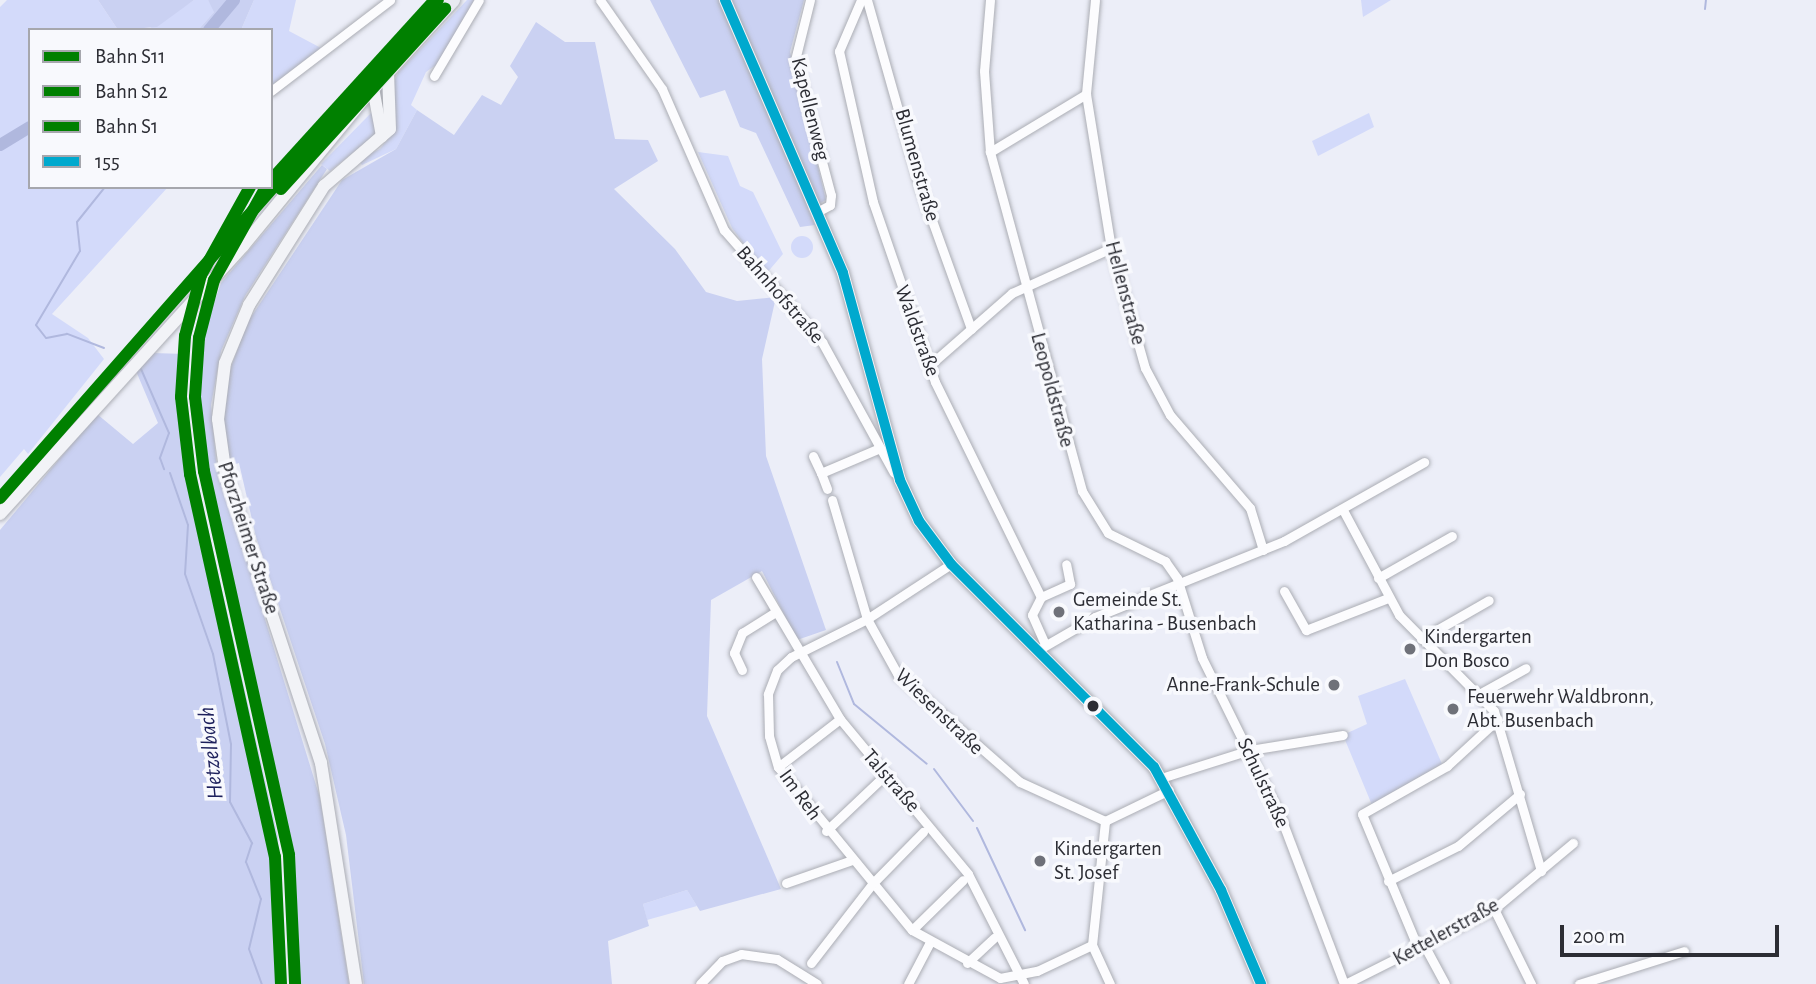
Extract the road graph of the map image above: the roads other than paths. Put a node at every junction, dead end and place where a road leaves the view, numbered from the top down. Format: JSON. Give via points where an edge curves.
{"nodes":[{"id":1,"x":390,"y":0,"type":"edge"},
{"id":2,"x":453,"y":0,"type":"edge"},
{"id":3,"x":479,"y":0,"type":"edge"},
{"id":4,"x":600,"y":0,"type":"edge"},
{"id":5,"x":725,"y":0,"type":"edge"},
{"id":6,"x":810,"y":0,"type":"edge"},
{"id":7,"x":861,"y":0,"type":"edge"},
{"id":8,"x":867,"y":0,"type":"edge"},
{"id":9,"x":990,"y":0,"type":"edge"},
{"id":10,"x":1096,"y":0,"type":"edge"},
{"id":11,"x":388,"y":71,"type":"junction"},
{"id":12,"x":434,"y":76,"type":"dead end"},
{"id":13,"x":373,"y":88,"type":"junction"},
{"id":14,"x":273,"y":89,"type":"edge"},
{"id":15,"x":1086,"y":94,"type":"junction"},
{"id":16,"x":387,"y":95,"type":"junction"},
{"id":17,"x":380,"y":111,"type":"junction"},
{"id":18,"x":352,"y":114,"type":"junction"},
{"id":19,"x":382,"y":136,"type":"junction"},
{"id":20,"x":990,"y":152,"type":"junction"},
{"id":21,"x":817,"y":212,"type":"junction"},
{"id":22,"x":1111,"y":248,"type":"junction"},
{"id":23,"x":1024,"y":287,"type":"junction"},
{"id":24,"x":971,"y":329,"type":"junction"},
{"id":25,"x":930,"y":365,"type":"junction"},
{"id":26,"x":880,"y":448,"type":"junction"},
{"id":27,"x":813,"y":456,"type":"dead end"},
{"id":28,"x":1424,"y":462,"type":"dead end"},
{"id":29,"x":821,"y":473,"type":"junction"},
{"id":30,"x":900,"y":480,"type":"junction"},
{"id":31,"x":827,"y":489,"type":"dead end"},
{"id":32,"x":832,"y":500,"type":"dead end"},
{"id":33,"x":1343,"y":510,"type":"junction"},
{"id":34,"x":0,"y":514,"type":"edge"},
{"id":35,"x":1452,"y":536,"type":"dead end"},
{"id":36,"x":1263,"y":550,"type":"junction"},
{"id":37,"x":951,"y":564,"type":"junction"},
{"id":38,"x":1066,"y":564,"type":"dead end"},
{"id":39,"x":756,"y":577,"type":"dead end"},
{"id":40,"x":1378,"y":578,"type":"junction"},
{"id":41,"x":1178,"y":584,"type":"junction"},
{"id":42,"x":1284,"y":591,"type":"dead end"},
{"id":43,"x":1041,"y":597,"type":"junction"},
{"id":44,"x":1388,"y":598,"type":"junction"},
{"id":45,"x":1489,"y":600,"type":"dead end"},
{"id":46,"x":773,"y":614,"type":"junction"},
{"id":47,"x":867,"y":619,"type":"junction"},
{"id":48,"x":1421,"y":639,"type":"junction"},
{"id":49,"x":1042,"y":647,"type":"junction"},
{"id":50,"x":797,"y":653,"type":"junction"},
{"id":51,"x":1526,"y":668,"type":"dead end"},
{"id":52,"x":742,"y":670,"type":"dead end"},
{"id":53,"x":1481,"y":693,"type":"junction"},
{"id":54,"x":840,"y":719,"type":"junction"},
{"id":55,"x":1498,"y":719,"type":"junction"},
{"id":56,"x":1343,"y":735,"type":"dead end"},
{"id":57,"x":1250,"y":750,"type":"junction"},
{"id":58,"x":778,"y":767,"type":"junction"},
{"id":59,"x":1161,"y":778,"type":"junction"},
{"id":60,"x":881,"y":779,"type":"junction"},
{"id":61,"x":1169,"y":790,"type":"junction"},
{"id":62,"x":1520,"y":794,"type":"junction"},
{"id":63,"x":1105,"y":821,"type":"junction"},
{"id":64,"x":827,"y":831,"type":"junction"},
{"id":65,"x":923,"y":832,"type":"dead end"},
{"id":66,"x":1573,"y":843,"type":"dead end"},
{"id":67,"x":852,"y":860,"type":"junction"},
{"id":68,"x":1541,"y":871,"type":"junction"},
{"id":69,"x":963,"y":880,"type":"dead end"},
{"id":70,"x":1388,"y":881,"type":"junction"},
{"id":71,"x":786,"y":883,"type":"dead end"},
{"id":72,"x":872,"y":884,"type":"junction"},
{"id":73,"x":1494,"y":909,"type":"junction"},
{"id":74,"x":912,"y":930,"type":"junction"},
{"id":75,"x":994,"y":938,"type":"dead end"},
{"id":76,"x":929,"y":944,"type":"junction"},
{"id":77,"x":1092,"y":945,"type":"junction"},
{"id":78,"x":1421,"y":946,"type":"junction"},
{"id":79,"x":1684,"y":951,"type":"dead end"},
{"id":80,"x":811,"y":962,"type":"dead end"},
{"id":81,"x":967,"y":963,"type":"junction"},
{"id":82,"x":1023,"y":980,"type":"edge"},
{"id":83,"x":356,"y":984,"type":"edge"},
{"id":84,"x":700,"y":984,"type":"edge"},
{"id":85,"x":817,"y":984,"type":"edge"},
{"id":86,"x":908,"y":984,"type":"edge"},
{"id":87,"x":1110,"y":984,"type":"edge"},
{"id":88,"x":1261,"y":984,"type":"edge"},
{"id":89,"x":1344,"y":984,"type":"edge"},
{"id":90,"x":1445,"y":984,"type":"edge"},
{"id":91,"x":1531,"y":984,"type":"edge"},
{"id":92,"x":1580,"y":984,"type":"edge"}],
"edges":[{"from":1,"to":14,"type":"street"},
{"from":2,"to":11,"type":"main road"},
{"from":3,"to":12,"type":"street"},
{"from":4,"to":26,"type":"street","name":"Bahnhofstraße","via":[[662,89],[724,230],[807,321]]},
{"from":5,"to":21,"type":"main road"},
{"from":6,"to":21,"type":"street","name":"Kapellenweg","via":[[795,60],[831,195],[830,205]]},
{"from":7,"to":25,"type":"street","name":"Waldstraße","via":[[839,51],[873,202]]},
{"from":8,"to":24,"type":"street","name":"Blumenstraße","via":[[920,187]]},
{"from":9,"to":20,"type":"street","name":"Leopoldstraße","via":[[984,71]]},
{"from":10,"to":15,"type":"street","name":"Hellenstraße"},
{"from":11,"to":13,"type":"main road"},
{"from":11,"to":16,"type":"main road"},
{"from":13,"to":16,"type":"main road"},
{"from":13,"to":17,"type":"main road"},
{"from":13,"to":18,"type":"main road"},
{"from":15,"to":20,"type":"street"},
{"from":15,"to":22,"type":"street","name":"Hellenstraße"},
{"from":16,"to":19,"type":"main road","via":[[393,122]]},
{"from":17,"to":18,"type":"main road"},
{"from":17,"to":19,"type":"main road"},
{"from":18,"to":34,"type":"main road","via":[[254,234]]},
{"from":19,"to":83,"type":"main road","name":"Pforzheimer Straße","via":[[324,186],[249,305],[225,363],[218,419],[226,476],[321,763],[340,853]]},
{"from":20,"to":23,"type":"street","name":"Leopoldstraße"},
{"from":21,"to":30,"type":"main road","via":[[860,321]]},
{"from":22,"to":23,"type":"street"},
{"from":22,"to":36,"type":"street","name":"Hellenstraße","via":[[1158,397],[1242,496]]},
{"from":23,"to":24,"type":"street"},
{"from":23,"to":41,"type":"street","name":"Leopoldstraße","via":[[1065,439],[1093,513],[1119,540],[1165,561]]},
{"from":24,"to":25,"type":"street"},
{"from":25,"to":43,"type":"street","name":"Waldstraße"},
{"from":26,"to":29,"type":"street"},
{"from":26,"to":30,"type":"street","name":"Bahnhofstraße"},
{"from":27,"to":29,"type":"street"},
{"from":28,"to":33,"type":"street"},
{"from":29,"to":31,"type":"street"},
{"from":30,"to":37,"type":"main road","via":[[919,521]]},
{"from":32,"to":47,"type":"street","name":"Wiesenstraße"},
{"from":33,"to":36,"type":"street"},
{"from":33,"to":40,"type":"street"},
{"from":35,"to":40,"type":"street"},
{"from":36,"to":41,"type":"street"},
{"from":37,"to":47,"type":"street","name":"Im Reh"},
{"from":37,"to":49,"type":"main road"},
{"from":38,"to":43,"type":"street","via":[[1070,584]]},
{"from":39,"to":46,"type":"street","name":"Talstraße"},
{"from":40,"to":44,"type":"street"},
{"from":41,"to":49,"type":"street"},
{"from":41,"to":57,"type":"street","name":"Schulstraße","via":[[1202,658]]},
{"from":42,"to":44,"type":"street","via":[[1306,630]]},
{"from":43,"to":49,"type":"street","via":[[1032,615]]},
{"from":44,"to":48,"type":"street"},
{"from":45,"to":48,"type":"street"},
{"from":46,"to":50,"type":"street","name":"Talstraße"},
{"from":46,"to":52,"type":"street","via":[[742,633],[734,653]]},
{"from":47,"to":50,"type":"street","name":"Im Reh"},
{"from":47,"to":63,"type":"street","name":"Wiesenstraße","via":[[898,675],[988,758],[1052,801]]},
{"from":48,"to":53,"type":"street"},
{"from":49,"to":59,"type":"main road"},
{"from":50,"to":54,"type":"street","name":"Talstraße"},
{"from":50,"to":58,"type":"street","name":"Im Reh","via":[[777,670],[768,694],[769,736]]},
{"from":51,"to":53,"type":"street"},
{"from":53,"to":55,"type":"street"},
{"from":54,"to":58,"type":"street"},
{"from":54,"to":60,"type":"street","name":"Talstraße"},
{"from":55,"to":62,"type":"street"},
{"from":55,"to":70,"type":"street","via":[[1447,766],[1362,814]]},
{"from":56,"to":57,"type":"street"},
{"from":57,"to":59,"type":"street"},
{"from":57,"to":89,"type":"street","name":"Schulstraße"},
{"from":58,"to":64,"type":"street","name":"Im Reh"},
{"from":59,"to":61,"type":"main road"},
{"from":60,"to":64,"type":"street"},
{"from":60,"to":82,"type":"street","name":"Talstraße","via":[[968,874]]},
{"from":61,"to":63,"type":"street"},
{"from":61,"to":88,"type":"main road","via":[[1221,890]]},
{"from":62,"to":68,"type":"street"},
{"from":62,"to":70,"type":"street","via":[[1458,846]]},
{"from":63,"to":77,"type":"street"},
{"from":64,"to":67,"type":"street","name":"Im Reh"},
{"from":65,"to":72,"type":"street"},
{"from":66,"to":68,"type":"street","name":"Kettelerstraße"},
{"from":67,"to":71,"type":"street"},
{"from":67,"to":72,"type":"street","name":"Im Reh"},
{"from":68,"to":73,"type":"street","name":"Kettelerstraße"},
{"from":69,"to":74,"type":"street"},
{"from":70,"to":78,"type":"street"},
{"from":72,"to":74,"type":"street","name":"Im Reh"},
{"from":72,"to":80,"type":"street"},
{"from":73,"to":78,"type":"street","name":"Kettelerstraße"},
{"from":73,"to":91,"type":"street"},
{"from":74,"to":76,"type":"street","name":"Im Reh"},
{"from":75,"to":81,"type":"street"},
{"from":76,"to":81,"type":"street","name":"Im Reh"},
{"from":76,"to":86,"type":"street"},
{"from":77,"to":82,"type":"street"},
{"from":77,"to":87,"type":"street"},
{"from":78,"to":89,"type":"street","name":"Kettelerstraße"},
{"from":78,"to":90,"type":"street"},
{"from":79,"to":92,"type":"street"},
{"from":81,"to":82,"type":"street","name":"Im Reh","via":[[989,975]]},
{"from":84,"to":85,"type":"street","via":[[722,961],[741,954],[777,959]]}]}
